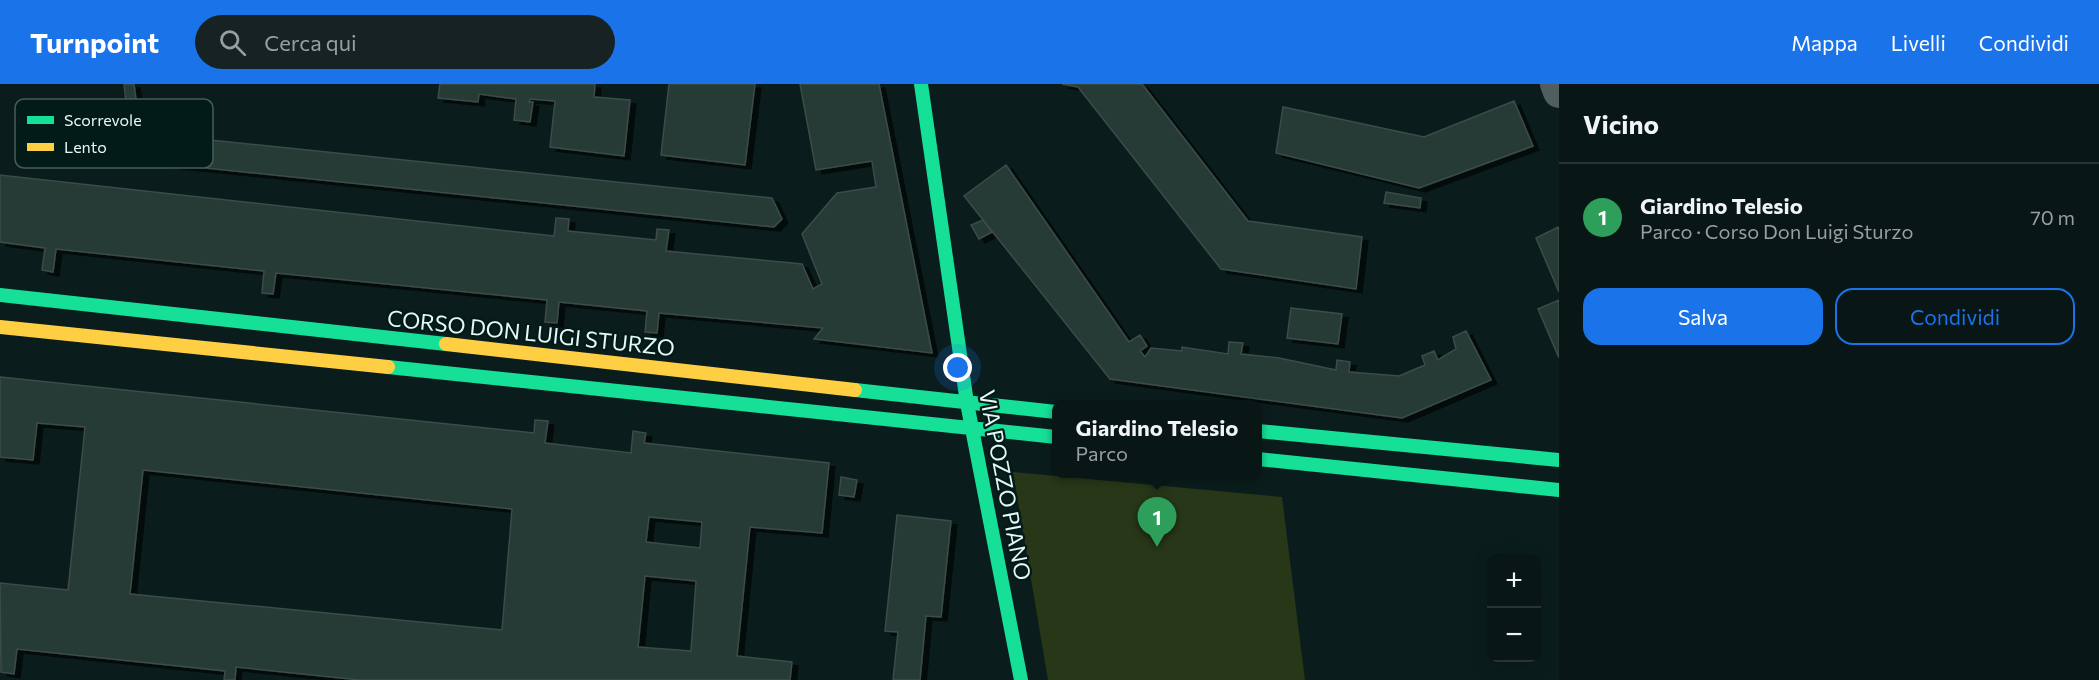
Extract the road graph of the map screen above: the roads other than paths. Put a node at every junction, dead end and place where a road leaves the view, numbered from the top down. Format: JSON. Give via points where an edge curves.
{"nodes":[{"id":1,"x":921,"y":84,"type":"edge"},
{"id":2,"x":1556,"y":84,"type":"edge"},
{"id":3,"x":1559,"y":92,"type":"edge"},
{"id":4,"x":0,"y":295,"type":"edge"},
{"id":5,"x":0,"y":327,"type":"edge"},
{"id":6,"x":967,"y":403,"type":"junction"},
{"id":7,"x":1052,"y":412,"type":"edge"},
{"id":8,"x":973,"y":429,"type":"junction"},
{"id":9,"x":1262,"y":431,"type":"edge"},
{"id":10,"x":1052,"y":437,"type":"edge"},
{"id":11,"x":1262,"y":460,"type":"edge"},
{"id":12,"x":1559,"y":460,"type":"edge"},
{"id":13,"x":1559,"y":490,"type":"edge"},
{"id":14,"x":1021,"y":680,"type":"edge"}],
"edges":[{"from":1,"to":6,"type":"street","name":"VIA POZZO PIANO"},
{"from":2,"to":3,"type":"street"},
{"from":4,"to":6,"type":"street","name":"CORSO DON LUIGI STURZO"},
{"from":5,"to":8,"type":"street"},
{"from":6,"to":7,"type":"street","name":"CORSO DON LUIGI STURZO"},
{"from":6,"to":8,"type":"street","name":"VIA POZZO PIANO"},
{"from":8,"to":10,"type":"street"},
{"from":8,"to":14,"type":"street","name":"VIA POZZO PIANO"},
{"from":9,"to":12,"type":"street"},
{"from":11,"to":13,"type":"street"}]}
